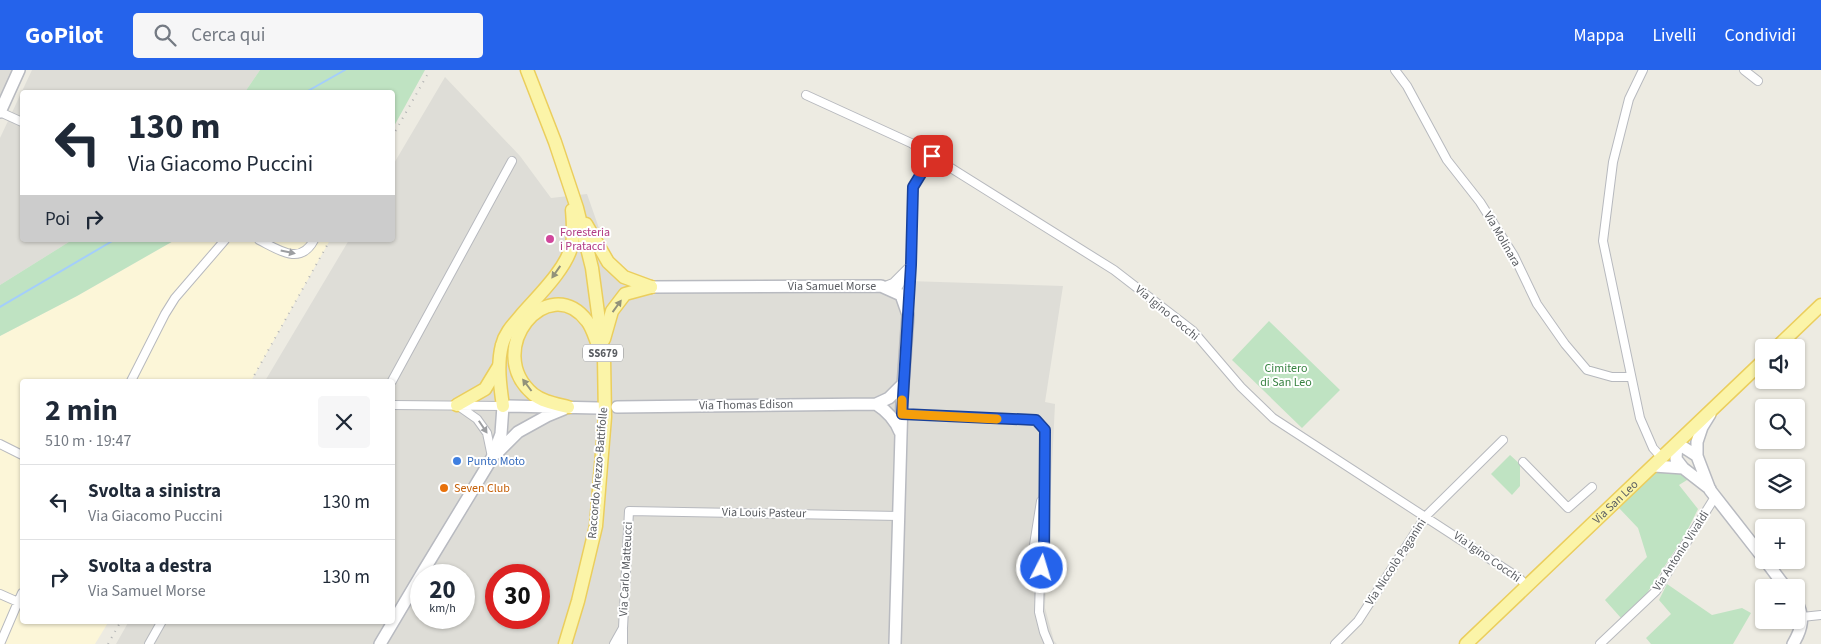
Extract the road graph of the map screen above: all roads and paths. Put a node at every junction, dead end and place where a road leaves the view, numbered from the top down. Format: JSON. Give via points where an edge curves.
{"nodes":[{"id":1,"x":19,"y":70,"type":"edge"},
{"id":2,"x":527,"y":70,"type":"edge"},
{"id":3,"x":1394,"y":70,"type":"edge"},
{"id":4,"x":1643,"y":70,"type":"edge"},
{"id":5,"x":1744,"y":70,"type":"edge"},
{"id":6,"x":1758,"y":81,"type":"dead end"},
{"id":7,"x":806,"y":94,"type":"dead end"},
{"id":8,"x":0,"y":112,"type":"edge"},
{"id":9,"x":20,"y":121,"type":"edge"},
{"id":10,"x":932,"y":156,"type":"junction"},
{"id":11,"x":512,"y":162,"type":"dead end"},
{"id":12,"x":571,"y":193,"type":"junction"},
{"id":13,"x":577,"y":208,"type":"junction"},
{"id":14,"x":224,"y":242,"type":"edge"},
{"id":15,"x":228,"y":242,"type":"edge"},
{"id":16,"x":263,"y":242,"type":"edge"},
{"id":17,"x":313,"y":242,"type":"edge"},
{"id":18,"x":219,"y":249,"type":"junction"},
{"id":19,"x":911,"y":265,"type":"junction"},
{"id":20,"x":910,"y":279,"type":"junction"},
{"id":21,"x":651,"y":287,"type":"junction"},
{"id":22,"x":883,"y":287,"type":"junction"},
{"id":23,"x":898,"y":295,"type":"junction"},
{"id":24,"x":1821,"y":305,"type":"edge"},
{"id":25,"x":908,"y":315,"type":"junction"},
{"id":26,"x":521,"y":326,"type":"junction"},
{"id":27,"x":1785,"y":339,"type":"edge"},
{"id":28,"x":602,"y":344,"type":"junction"},
{"id":29,"x":604,"y":358,"type":"junction"},
{"id":30,"x":500,"y":366,"type":"junction"},
{"id":31,"x":1755,"y":368,"type":"edge"},
{"id":32,"x":1631,"y":377,"type":"junction"},
{"id":33,"x":132,"y":379,"type":"edge"},
{"id":34,"x":393,"y":379,"type":"edge"},
{"id":35,"x":903,"y":384,"type":"junction"},
{"id":36,"x":889,"y":398,"type":"junction"},
{"id":37,"x":502,"y":403,"type":"junction"},
{"id":38,"x":876,"y":404,"type":"junction"},
{"id":39,"x":395,"y":405,"type":"edge"},
{"id":40,"x":458,"y":405,"type":"junction"},
{"id":41,"x":568,"y":407,"type":"junction"},
{"id":42,"x":617,"y":407,"type":"dead end"},
{"id":43,"x":902,"y":407,"type":"junction"},
{"id":44,"x":598,"y":408,"type":"dead end"},
{"id":45,"x":1713,"y":408,"type":"junction"},
{"id":46,"x":889,"y":413,"type":"junction"},
{"id":47,"x":901,"y":437,"type":"junction"},
{"id":48,"x":1503,"y":440,"type":"dead end"},
{"id":49,"x":1677,"y":443,"type":"junction"},
{"id":50,"x":0,"y":444,"type":"edge"},
{"id":51,"x":20,"y":455,"type":"edge"},
{"id":52,"x":1697,"y":456,"type":"junction"},
{"id":53,"x":492,"y":458,"type":"junction"},
{"id":54,"x":1523,"y":462,"type":"dead end"},
{"id":55,"x":1658,"y":462,"type":"junction"},
{"id":56,"x":1683,"y":468,"type":"junction"},
{"id":57,"x":1592,"y":487,"type":"dead end"},
{"id":58,"x":1713,"y":494,"type":"junction"},
{"id":59,"x":629,"y":511,"type":"joint"},
{"id":60,"x":899,"y":516,"type":"junction"},
{"id":61,"x":1426,"y":516,"type":"junction"},
{"id":62,"x":1755,"y":548,"type":"edge"},
{"id":63,"x":428,"y":564,"type":"edge"},
{"id":64,"x":1772,"y":569,"type":"edge"},
{"id":65,"x":1779,"y":579,"type":"edge"},
{"id":66,"x":1527,"y":586,"type":"junction"},
{"id":67,"x":0,"y":594,"type":"edge"},
{"id":68,"x":410,"y":594,"type":"edge"},
{"id":69,"x":20,"y":598,"type":"edge"},
{"id":70,"x":18,"y":602,"type":"junction"},
{"id":71,"x":1821,"y":615,"type":"edge"},
{"id":72,"x":1805,"y":617,"type":"edge"},
{"id":73,"x":395,"y":619,"type":"edge"},
{"id":74,"x":160,"y":624,"type":"edge"},
{"id":75,"x":392,"y":624,"type":"edge"},
{"id":76,"x":623,"y":628,"type":"junction"},
{"id":77,"x":1801,"y":629,"type":"edge"},
{"id":78,"x":0,"y":644,"type":"edge"},
{"id":79,"x":149,"y":644,"type":"edge"},
{"id":80,"x":380,"y":644,"type":"edge"},
{"id":81,"x":565,"y":644,"type":"edge"},
{"id":82,"x":614,"y":644,"type":"edge"},
{"id":83,"x":623,"y":644,"type":"edge"},
{"id":84,"x":895,"y":644,"type":"edge"},
{"id":85,"x":1049,"y":644,"type":"edge"},
{"id":86,"x":1335,"y":644,"type":"edge"},
{"id":87,"x":1466,"y":644,"type":"edge"},
{"id":88,"x":1600,"y":644,"type":"edge"},
{"id":89,"x":1793,"y":644,"type":"edge"}],
"edges":[{"from":1,"to":8,"type":"street"},
{"from":2,"to":12,"type":"main road","name":"Raccordo Arezzo-Battifolle","number":"SS679"},
{"from":3,"to":32,"type":"street","name":"Via Molinara","via":[[1407,86],[1448,160],[1480,202],[1514,256],[1537,304],[1565,344],[1587,370],[1612,377]]},
{"from":4,"to":32,"type":"street","via":[[1629,99],[1613,162],[1603,241]]},
{"from":5,"to":6,"type":"street"},
{"from":7,"to":10,"type":"street","name":"Via Igino Cocchi"},
{"from":8,"to":9,"type":"street"},
{"from":10,"to":19,"type":"street","via":[[913,187]]},
{"from":10,"to":61,"type":"street","name":"Via Igino Cocchi","via":[[1114,270],[1193,331],[1240,387],[1273,418]]},
{"from":11,"to":34,"type":"street"},
{"from":12,"to":13,"type":"main road","name":"Raccordo Arezzo-Battifolle","number":"SS679"},
{"from":12,"to":30,"type":"main road","one_way":true,"via":[[573,233],[567,256],[553,278],[506,334]]},
{"from":13,"to":21,"type":"main road","via":[[608,262],[624,277]]},
{"from":13,"to":28,"type":"main road","name":"Raccordo Arezzo-Battifolle","number":"SS679","via":[[592,268]]},
{"from":14,"to":18,"type":"street"},
{"from":15,"to":18,"type":"street"},
{"from":16,"to":17,"type":"street","one_way":true,"via":[[294,254],[304,252]]},
{"from":18,"to":33,"type":"street","via":[[164,314]]},
{"from":19,"to":20,"type":"street"},
{"from":19,"to":22,"type":"street","via":[[893,283]]},
{"from":19,"to":23,"type":"street"},
{"from":20,"to":23,"type":"street","via":[[906,292]]},
{"from":20,"to":25,"type":"street"},
{"from":21,"to":22,"type":"street","name":"Via Samuel Morse"},
{"from":28,"to":21,"type":"main road","one_way":true,"via":[[612,311],[625,294]]},
{"from":22,"to":23,"type":"street","name":"Via Samuel Morse"},
{"from":23,"to":25,"type":"street"},
{"from":24,"to":27,"type":"main road"},
{"from":25,"to":35,"type":"street"},
{"from":26,"to":29,"type":"main road","via":[[536,311],[555,305],[566,306],[588,321]]},
{"from":26,"to":37,"type":"main road","via":[[508,350]]},
{"from":41,"to":26,"type":"main road","one_way":true,"via":[[544,401],[524,384],[514,356]]},
{"from":28,"to":29,"type":"main road","name":"Raccordo Arezzo-Battifolle","number":"SS679"},
{"from":29,"to":81,"type":"main road","name":"Raccordo Arezzo-Battifolle","number":"SS679","via":[[605,417],[596,526]]},
{"from":30,"to":37,"type":"main road"},
{"from":30,"to":40,"type":"main road","via":[[486,389]]},
{"from":31,"to":45,"type":"main road","name":"Via San Leo"},
{"from":32,"to":55,"type":"street","via":[[1640,418]]},
{"from":35,"to":36,"type":"street"},
{"from":35,"to":43,"type":"street"},
{"from":36,"to":38,"type":"street"},
{"from":36,"to":43,"type":"street"},
{"from":37,"to":40,"type":"street"},
{"from":37,"to":41,"type":"street"},
{"from":37,"to":53,"type":"street","via":[[502,434]]},
{"from":38,"to":42,"type":"street","name":"Via Thomas Edison"},
{"from":38,"to":46,"type":"street"},
{"from":39,"to":40,"type":"street"},
{"from":40,"to":53,"type":"street","one_way":true,"via":[[477,419],[487,433]]},
{"from":41,"to":44,"type":"street"},
{"from":41,"to":53,"type":"street","via":[[518,432]]},
{"from":43,"to":46,"type":"street"},
{"from":43,"to":47,"type":"street"},
{"from":43,"to":85,"type":"street","via":[[1036,420],[1045,430],[1044,482],[1034,544],[1040,579],[1039,612]]},
{"from":45,"to":49,"type":"main road","name":"Via San Leo"},
{"from":45,"to":52,"type":"street","via":[[1697,442]]},
{"from":46,"to":47,"type":"street"},
{"from":47,"to":60,"type":"street"},
{"from":48,"to":61,"type":"street","name":"Via Niccolò Paganini"},
{"from":49,"to":52,"type":"street"},
{"from":49,"to":55,"type":"main road","name":"Via San Leo"},
{"from":49,"to":56,"type":"street","via":[[1676,459]]},
{"from":50,"to":51,"type":"street"},
{"from":52,"to":58,"type":"street"},
{"from":53,"to":63,"type":"street"},
{"from":54,"to":57,"type":"street","via":[[1568,508]]},
{"from":55,"to":56,"type":"street"},
{"from":55,"to":66,"type":"main road","name":"Via San Leo"},
{"from":56,"to":58,"type":"street"},
{"from":58,"to":62,"type":"street"},
{"from":58,"to":88,"type":"street","name":"Via Antonio Vivaldi","via":[[1656,590]]},
{"from":59,"to":60,"type":"street","name":"Via Louis Pasteur"},
{"from":59,"to":76,"type":"street","name":"Via Carlo Matteucci"},
{"from":60,"to":84,"type":"street"},
{"from":61,"to":66,"type":"street","name":"Via Igino Cocchi"},
{"from":61,"to":86,"type":"street","name":"Via Niccolò Paganini","via":[[1358,621]]},
{"from":64,"to":65,"type":"street"},
{"from":66,"to":87,"type":"main road","name":"Via San Leo"},
{"from":67,"to":70,"type":"street"},
{"from":68,"to":73,"type":"street"},
{"from":69,"to":70,"type":"street"},
{"from":70,"to":78,"type":"street"},
{"from":71,"to":72,"type":"street"},
{"from":74,"to":79,"type":"street"},
{"from":75,"to":80,"type":"street"},
{"from":76,"to":82,"type":"street","name":"Via Carlo Matteucci"},
{"from":76,"to":83,"type":"street","name":"Via Carlo Matteucci"},
{"from":77,"to":89,"type":"street"}]}
